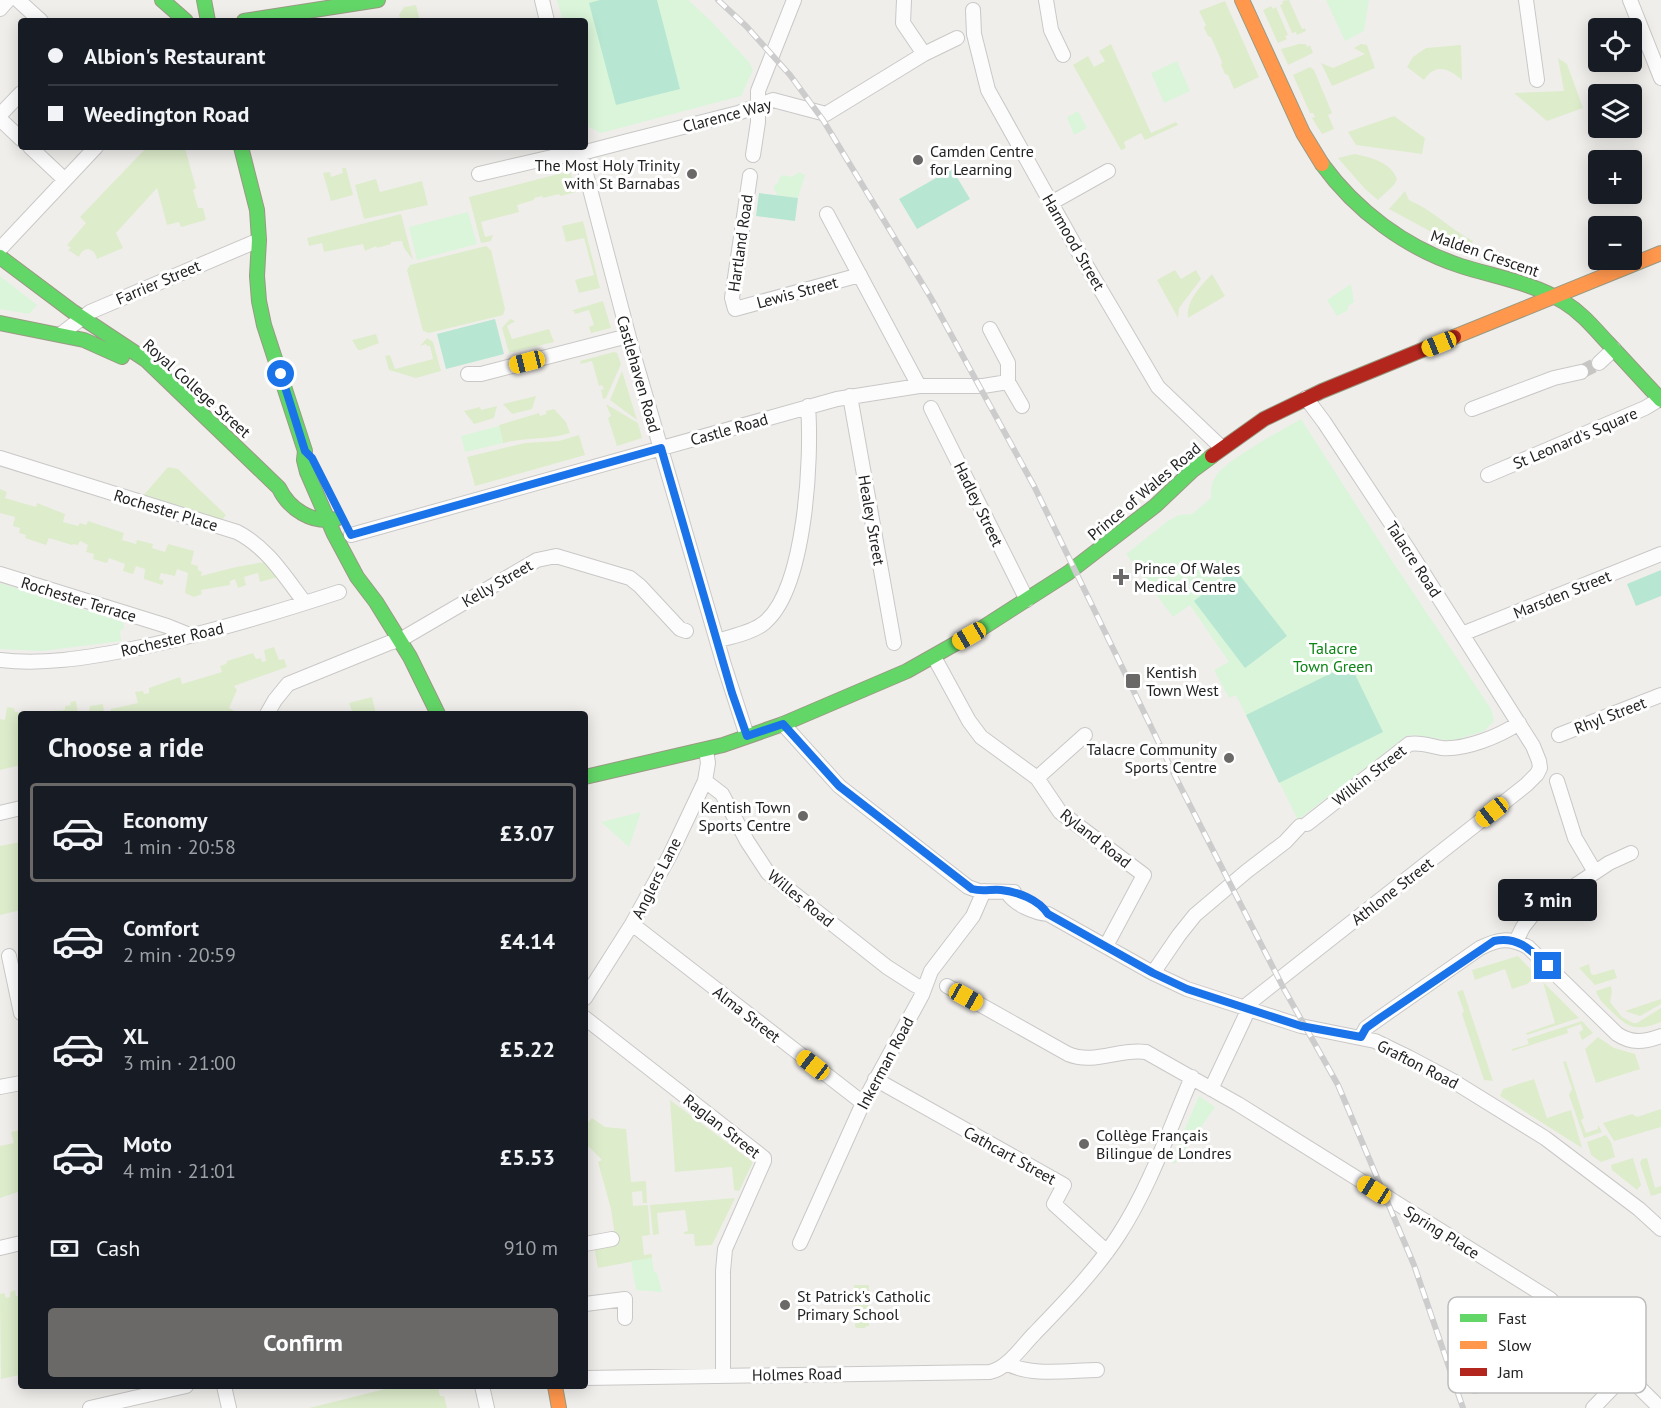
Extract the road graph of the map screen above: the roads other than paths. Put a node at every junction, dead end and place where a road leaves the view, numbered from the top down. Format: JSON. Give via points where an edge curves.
{"nodes":[{"id":1,"x":8,"y":0,"type":"edge"},
{"id":2,"x":18,"y":0,"type":"edge"},
{"id":3,"x":162,"y":0,"type":"edge"},
{"id":4,"x":204,"y":0,"type":"edge"},
{"id":5,"x":378,"y":0,"type":"edge"},
{"id":6,"x":542,"y":0,"type":"edge"},
{"id":7,"x":794,"y":0,"type":"edge"},
{"id":8,"x":904,"y":0,"type":"edge"},
{"id":9,"x":1046,"y":0,"type":"edge"},
{"id":10,"x":1242,"y":0,"type":"edge"},
{"id":11,"x":1526,"y":0,"type":"edge"},
{"id":12,"x":1630,"y":0,"type":"edge"},
{"id":13,"x":973,"y":4,"type":"edge"},
{"id":14,"x":0,"y":9,"type":"edge"},
{"id":15,"x":37,"y":18,"type":"edge"},
{"id":16,"x":183,"y":18,"type":"edge"},
{"id":17,"x":207,"y":18,"type":"edge"},
{"id":18,"x":263,"y":18,"type":"edge"},
{"id":19,"x":546,"y":18,"type":"edge"},
{"id":20,"x":957,"y":38,"type":"dead end"},
{"id":21,"x":924,"y":54,"type":"junction"},
{"id":22,"x":1063,"y":56,"type":"dead end"},
{"id":23,"x":1661,"y":78,"type":"edge"},
{"id":24,"x":1537,"y":80,"type":"dead end"},
{"id":25,"x":18,"y":96,"type":"edge"},
{"id":26,"x":758,"y":106,"type":"junction"},
{"id":27,"x":0,"y":117,"type":"edge"},
{"id":28,"x":18,"y":136,"type":"edge"},
{"id":29,"x":588,"y":148,"type":"edge"},
{"id":30,"x":33,"y":150,"type":"edge"},
{"id":31,"x":93,"y":150,"type":"edge"},
{"id":32,"x":242,"y":150,"type":"edge"},
{"id":33,"x":580,"y":150,"type":"edge"},
{"id":34,"x":753,"y":155,"type":"dead end"},
{"id":35,"x":1108,"y":171,"type":"dead end"},
{"id":36,"x":479,"y":174,"type":"dead end"},
{"id":37,"x":750,"y":176,"type":"dead end"},
{"id":38,"x":65,"y":180,"type":"junction"},
{"id":39,"x":1051,"y":202,"type":"junction"},
{"id":40,"x":827,"y":214,"type":"dead end"},
{"id":41,"x":259,"y":240,"type":"junction"},
{"id":42,"x":0,"y":249,"type":"edge"},
{"id":43,"x":1661,"y":254,"type":"edge"},
{"id":44,"x":0,"y":257,"type":"edge"},
{"id":45,"x":860,"y":275,"type":"junction"},
{"id":46,"x":1556,"y":296,"type":"junction"},
{"id":47,"x":735,"y":309,"type":"joint"},
{"id":48,"x":81,"y":318,"type":"junction"},
{"id":49,"x":0,"y":323,"type":"edge"},
{"id":50,"x":990,"y":329,"type":"dead end"},
{"id":51,"x":61,"y":334,"type":"junction"},
{"id":52,"x":628,"y":336,"type":"junction"},
{"id":53,"x":1614,"y":349,"type":"junction"},
{"id":54,"x":1599,"y":363,"type":"tunnel mouth"},
{"id":55,"x":153,"y":369,"type":"junction"},
{"id":56,"x":1581,"y":372,"type":"tunnel mouth"},
{"id":57,"x":468,"y":374,"type":"dead end"},
{"id":58,"x":1008,"y":382,"type":"junction"},
{"id":59,"x":920,"y":386,"type":"junction"},
{"id":60,"x":850,"y":396,"type":"junction"},
{"id":61,"x":1306,"y":398,"type":"junction"},
{"id":62,"x":1661,"y":399,"type":"edge"},
{"id":63,"x":808,"y":406,"type":"junction"},
{"id":64,"x":1022,"y":406,"type":"dead end"},
{"id":65,"x":931,"y":408,"type":"dead end"},
{"id":66,"x":1472,"y":409,"type":"dead end"},
{"id":67,"x":661,"y":448,"type":"junction"},
{"id":68,"x":1222,"y":448,"type":"junction"},
{"id":69,"x":0,"y":458,"type":"edge"},
{"id":70,"x":1488,"y":476,"type":"dead end"},
{"id":71,"x":332,"y":513,"type":"junction"},
{"id":72,"x":356,"y":545,"type":"junction"},
{"id":73,"x":1661,"y":554,"type":"edge"},
{"id":74,"x":0,"y":574,"type":"edge"},
{"id":75,"x":339,"y":592,"type":"dead end"},
{"id":76,"x":1026,"y":600,"type":"junction"},
{"id":77,"x":376,"y":602,"type":"junction"},
{"id":78,"x":305,"y":603,"type":"junction"},
{"id":79,"x":686,"y":631,"type":"dead end"},
{"id":80,"x":1462,"y":633,"type":"junction"},
{"id":81,"x":192,"y":636,"type":"junction"},
{"id":82,"x":400,"y":640,"type":"junction"},
{"id":83,"x":717,"y":641,"type":"junction"},
{"id":84,"x":894,"y":644,"type":"dead end"},
{"id":85,"x":934,"y":657,"type":"junction"},
{"id":86,"x":0,"y":660,"type":"edge"},
{"id":87,"x":1661,"y":695,"type":"edge"},
{"id":88,"x":269,"y":711,"type":"edge"},
{"id":89,"x":437,"y":711,"type":"edge"},
{"id":90,"x":1519,"y":723,"type":"junction"},
{"id":91,"x":783,"y":724,"type":"junction"},
{"id":92,"x":1085,"y":735,"type":"dead end"},
{"id":93,"x":1559,"y":735,"type":"dead end"},
{"id":94,"x":747,"y":736,"type":"junction"},
{"id":95,"x":705,"y":750,"type":"junction"},
{"id":96,"x":1537,"y":774,"type":"joint"},
{"id":97,"x":588,"y":776,"type":"edge"},
{"id":98,"x":1037,"y":778,"type":"junction"},
{"id":99,"x":705,"y":780,"type":"junction"},
{"id":100,"x":1557,"y":781,"type":"dead end"},
{"id":101,"x":18,"y":809,"type":"edge"},
{"id":102,"x":0,"y":813,"type":"edge"},
{"id":103,"x":1630,"y":853,"type":"dead end"},
{"id":104,"x":1595,"y":872,"type":"junction"},
{"id":105,"x":984,"y":891,"type":"junction"},
{"id":106,"x":632,"y":924,"type":"junction"},
{"id":107,"x":1516,"y":941,"type":"junction"},
{"id":108,"x":1106,"y":946,"type":"junction"},
{"id":109,"x":10,"y":956,"type":"edge"},
{"id":110,"x":1153,"y":973,"type":"junction"},
{"id":111,"x":927,"y":982,"type":"junction"},
{"id":112,"x":947,"y":986,"type":"dead end"},
{"id":113,"x":588,"y":993,"type":"edge"},
{"id":114,"x":18,"y":997,"type":"edge"},
{"id":115,"x":1248,"y":1007,"type":"junction"},
{"id":116,"x":588,"y":1020,"type":"edge"},
{"id":117,"x":1661,"y":1036,"type":"edge"},
{"id":118,"x":1361,"y":1037,"type":"junction"},
{"id":119,"x":1192,"y":1077,"type":"junction"},
{"id":120,"x":875,"y":1079,"type":"junction"},
{"id":121,"x":18,"y":1084,"type":"edge"},
{"id":122,"x":0,"y":1087,"type":"edge"},
{"id":123,"x":1211,"y":1089,"type":"junction"},
{"id":124,"x":863,"y":1103,"type":"junction"},
{"id":125,"x":1661,"y":1229,"type":"edge"},
{"id":126,"x":612,"y":1239,"type":"dead end"},
{"id":127,"x":588,"y":1243,"type":"edge"},
{"id":128,"x":800,"y":1243,"type":"dead end"},
{"id":129,"x":18,"y":1244,"type":"edge"},
{"id":130,"x":0,"y":1248,"type":"edge"},
{"id":131,"x":1107,"y":1252,"type":"junction"},
{"id":132,"x":1547,"y":1297,"type":"edge"},
{"id":133,"x":588,"y":1304,"type":"edge"},
{"id":134,"x":625,"y":1318,"type":"dead end"},
{"id":135,"x":1007,"y":1363,"type":"junction"},
{"id":136,"x":1097,"y":1370,"type":"dead end"},
{"id":137,"x":728,"y":1375,"type":"junction"},
{"id":138,"x":588,"y":1378,"type":"edge"},
{"id":139,"x":173,"y":1389,"type":"edge"},
{"id":140,"x":225,"y":1389,"type":"edge"},
{"id":141,"x":483,"y":1389,"type":"edge"},
{"id":142,"x":556,"y":1389,"type":"edge"},
{"id":143,"x":1608,"y":1393,"type":"edge"},
{"id":144,"x":1644,"y":1393,"type":"edge"},
{"id":145,"x":90,"y":1408,"type":"edge"},
{"id":146,"x":229,"y":1408,"type":"edge"},
{"id":147,"x":487,"y":1408,"type":"edge"},
{"id":148,"x":559,"y":1408,"type":"edge"},
{"id":149,"x":1593,"y":1408,"type":"edge"},
{"id":150,"x":1660,"y":1408,"type":"edge"}],
"edges":[{"from":1,"to":14,"type":"street"},
{"from":2,"to":15,"type":"street"},
{"from":3,"to":16,"type":"main road"},
{"from":4,"to":17,"type":"main road"},
{"from":5,"to":18,"type":"main road"},
{"from":6,"to":19,"type":"street"},
{"from":7,"to":26,"type":"street","via":[[758,91]]},
{"from":8,"to":21,"type":"street","via":[[903,23]]},
{"from":9,"to":22,"type":"street","via":[[1051,30]]},
{"from":10,"to":46,"type":"main road","name":"Malden Crescent","via":[[1306,138],[1318,159],[1352,198],[1388,229],[1443,259]]},
{"from":11,"to":24,"type":"street"},
{"from":12,"to":23,"type":"street"},
{"from":13,"to":39,"type":"street","name":"Harmood Street","via":[[974,34],[988,90]]},
{"from":20,"to":21,"type":"street","name":"Clarence Way"},
{"from":21,"to":26,"type":"street","name":"Clarence Way","via":[[826,114],[773,100]]},
{"from":25,"to":27,"type":"street"},
{"from":26,"to":29,"type":"street","name":"Clarence Way"},
{"from":26,"to":34,"type":"street"},
{"from":27,"to":28,"type":"street"},
{"from":30,"to":38,"type":"street"},
{"from":31,"to":38,"type":"street"},
{"from":32,"to":41,"type":"main road","via":[[257,210]]},
{"from":33,"to":36,"type":"street","name":"Clarence Way"},
{"from":33,"to":52,"type":"street","name":"Castlehaven Road"},
{"from":35,"to":39,"type":"street"},
{"from":37,"to":47,"type":"street","name":"Hartland Road","via":[[732,298]]},
{"from":38,"to":42,"type":"street"},
{"from":39,"to":68,"type":"street","name":"Harmood Street","via":[[1158,387]]},
{"from":40,"to":45,"type":"street"},
{"from":41,"to":48,"type":"street","name":"Farrier Street"},
{"from":41,"to":71,"type":"main road","via":[[257,276],[264,325],[305,451],[304,461]]},
{"from":43,"to":46,"type":"main road","name":"Prince of Wales Road"},
{"from":44,"to":48,"type":"main road","name":"Royal College Street"},
{"from":45,"to":47,"type":"street","name":"Lewis Street"},
{"from":45,"to":59,"type":"street"},
{"from":46,"to":53,"type":"main road","name":"Malden Crescent","via":[[1581,314]]},
{"from":46,"to":61,"type":"main road","name":"Prince of Wales Road"},
{"from":48,"to":51,"type":"street","name":"Farrier Street"},
{"from":48,"to":55,"type":"main road","name":"Royal College Street","via":[[137,353]]},
{"from":49,"to":51,"type":"main road"},
{"from":50,"to":58,"type":"street","via":[[1008,363]]},
{"from":51,"to":55,"type":"main road"},
{"from":52,"to":57,"type":"street","via":[[481,374]]},
{"from":52,"to":67,"type":"street","name":"Castlehaven Road"},
{"from":53,"to":54,"type":"street"},
{"from":53,"to":62,"type":"main road","name":"Malden Crescent"},
{"from":55,"to":71,"type":"main road","name":"Royal College Street","via":[[279,488]]},
{"from":56,"to":66,"type":"street"},
{"from":58,"to":59,"type":"street","name":"Castle Road"},
{"from":58,"to":64,"type":"street"},
{"from":59,"to":60,"type":"street","name":"Castle Road"},
{"from":60,"to":63,"type":"street","name":"Castle Road"},
{"from":60,"to":84,"type":"street","name":"Healey Street"},
{"from":61,"to":68,"type":"main road","name":"Prince of Wales Road","via":[[1264,419]]},
{"from":61,"to":80,"type":"street","name":"Talacre Road"},
{"from":62,"to":70,"type":"street","name":"St Leonard's Square"},
{"from":63,"to":67,"type":"street","name":"Castle Road"},
{"from":63,"to":83,"type":"street","via":[[810,448],[805,511],[784,593],[765,622]]},
{"from":65,"to":76,"type":"street","name":"Hadley Street"},
{"from":67,"to":72,"type":"street","name":"Castle Road"},
{"from":67,"to":83,"type":"street","name":"Castlehaven Road"},
{"from":68,"to":76,"type":"main road","name":"Prince of Wales Road","via":[[1113,541]]},
{"from":69,"to":78,"type":"street","name":"Rochester Place","via":[[237,532],[269,558]]},
{"from":71,"to":72,"type":"main road"},
{"from":71,"to":77,"type":"main road","via":[[368,595]]},
{"from":72,"to":77,"type":"main road","via":[[377,591]]},
{"from":73,"to":80,"type":"street","name":"Marsden Street"},
{"from":74,"to":81,"type":"street","name":"Rochester Terrace"},
{"from":75,"to":78,"type":"street","name":"Rochester Road"},
{"from":76,"to":85,"type":"main road","name":"Prince of Wales Road"},
{"from":77,"to":82,"type":"main road"},
{"from":78,"to":81,"type":"street","name":"Rochester Road"},
{"from":79,"to":82,"type":"street","name":"Kelly Street","via":[[630,578],[550,556]]},
{"from":80,"to":90,"type":"street","name":"Talacre Road"},
{"from":81,"to":86,"type":"street","name":"Rochester Road","via":[[84,658]]},
{"from":82,"to":88,"type":"street","name":"Kelly Street","via":[[288,684]]},
{"from":82,"to":89,"type":"main road"},
{"from":83,"to":94,"type":"street","name":"Castlehaven Road"},
{"from":85,"to":91,"type":"main road","name":"Prince of Wales Road"},
{"from":85,"to":98,"type":"street","name":"Ryland Road","via":[[976,731]]},
{"from":87,"to":93,"type":"street","name":"Rhyl Street"},
{"from":90,"to":96,"type":"street","name":"Talacre Road","via":[[1539,761]]},
{"from":90,"to":110,"type":"street","name":"Wilkin Street","via":[[1506,732],[1457,747],[1409,744],[1195,915]]},
{"from":91,"to":94,"type":"main road","name":"Prince of Wales Road"},
{"from":91,"to":105,"type":"street","name":"Grafton Road","via":[[839,786],[968,887]]},
{"from":92,"to":98,"type":"street"},
{"from":94,"to":95,"type":"main road","name":"Prince of Wales Road"},
{"from":95,"to":97,"type":"main road","name":"Prince of Wales Road"},
{"from":95,"to":99,"type":"street","name":"Anglers Lane"},
{"from":96,"to":115,"type":"street","name":"Athlone Street"},
{"from":98,"to":108,"type":"street","name":"Ryland Road","via":[[1060,812],[1144,875]]},
{"from":99,"to":106,"type":"street","name":"Anglers Lane"},
{"from":99,"to":111,"type":"street","name":"Willes Road","via":[[722,794],[768,873],[887,967],[915,985]]},
{"from":100,"to":104,"type":"street","via":[[1575,838]]},
{"from":101,"to":102,"type":"street"},
{"from":103,"to":104,"type":"street"},
{"from":104,"to":107,"type":"street","via":[[1534,914]]},
{"from":105,"to":108,"type":"street","name":"Grafton Road","via":[[1017,893]]},
{"from":105,"to":111,"type":"street","name":"Inkerman Road","via":[[973,916]]},
{"from":106,"to":113,"type":"street","name":"Anglers Lane"},
{"from":106,"to":124,"type":"street","name":"Alma Street"},
{"from":107,"to":117,"type":"street","via":[[1535,953],[1623,1038],[1639,1042]]},
{"from":107,"to":118,"type":"street","via":[[1494,941],[1480,948],[1366,1028]]},
{"from":108,"to":110,"type":"street","name":"Grafton Road"},
{"from":109,"to":114,"type":"street"},
{"from":110,"to":115,"type":"street","name":"Grafton Road","via":[[1187,989]]},
{"from":111,"to":120,"type":"street","name":"Inkerman Road"},
{"from":112,"to":119,"type":"street","via":[[1068,1054],[1090,1059],[1146,1052]]},
{"from":115,"to":118,"type":"street","name":"Grafton Road","via":[[1301,1026]]},
{"from":115,"to":123,"type":"street"},
{"from":116,"to":137,"type":"street","name":"Raglan Street","via":[[764,1158],[725,1249]]},
{"from":118,"to":125,"type":"street","name":"Grafton Road","via":[[1453,1081],[1545,1138]]},
{"from":119,"to":123,"type":"street"},
{"from":119,"to":131,"type":"street","name":"Holmes Road","via":[[1141,1195]]},
{"from":120,"to":124,"type":"street","name":"Inkerman Road"},
{"from":120,"to":131,"type":"street","name":"Cathcart Street","via":[[1064,1185],[1054,1204]]},
{"from":121,"to":122,"type":"street"},
{"from":123,"to":132,"type":"street","name":"Spring Place"},
{"from":124,"to":128,"type":"street","name":"Inkerman Road"},
{"from":126,"to":127,"type":"street"},
{"from":129,"to":130,"type":"street"},
{"from":131,"to":135,"type":"street","name":"Holmes Road"},
{"from":133,"to":134,"type":"street","via":[[625,1299]]},
{"from":135,"to":136,"type":"street","via":[[1032,1371]]},
{"from":135,"to":137,"type":"street","name":"Holmes Road","via":[[990,1372]]},
{"from":137,"to":138,"type":"street","name":"Holmes Road"},
{"from":139,"to":145,"type":"street"},
{"from":140,"to":146,"type":"street"},
{"from":141,"to":147,"type":"street"},
{"from":142,"to":148,"type":"main road"},
{"from":143,"to":149,"type":"street"},
{"from":144,"to":150,"type":"street","name":"Spring Place"}]}
